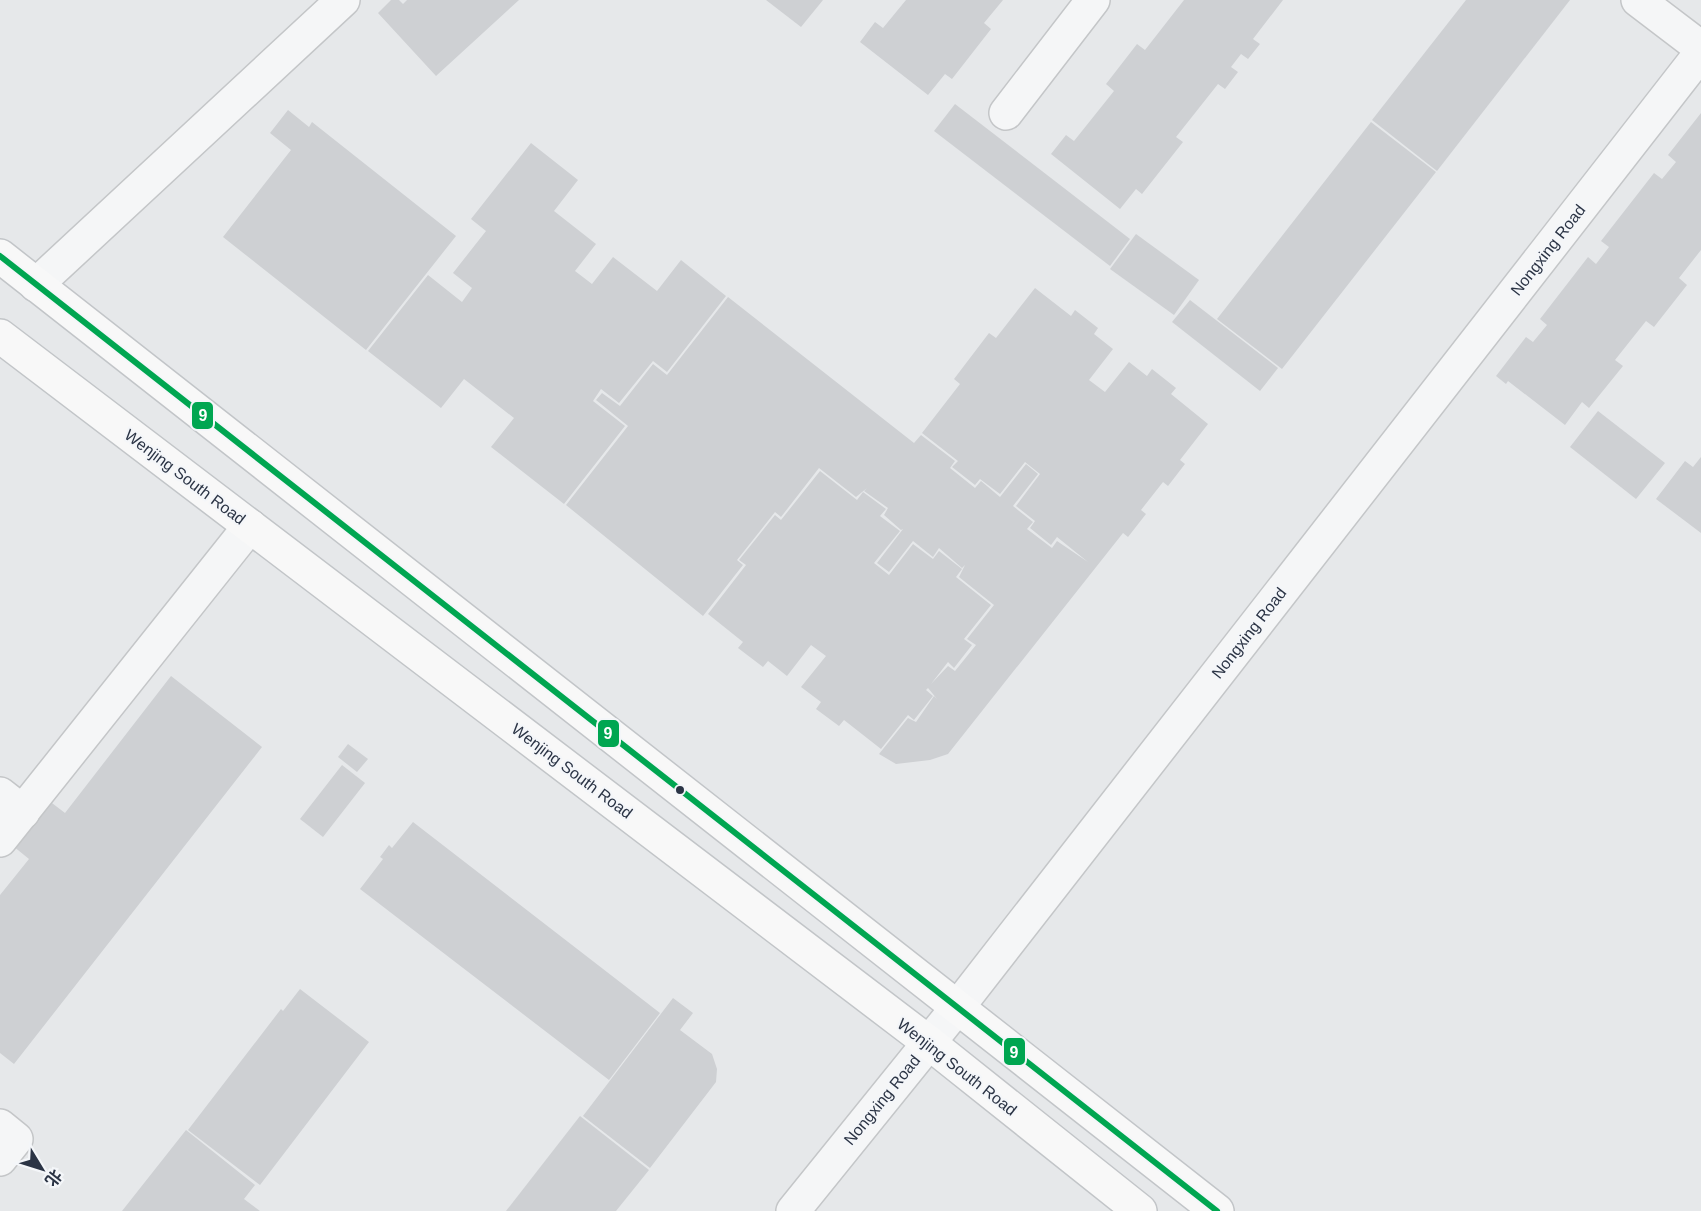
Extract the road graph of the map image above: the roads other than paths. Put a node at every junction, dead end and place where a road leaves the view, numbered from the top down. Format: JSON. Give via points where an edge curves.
{"nodes":[{"id":1,"x":343,"y":0,"type":"edge"},
{"id":2,"x":1093,"y":0,"type":"edge"},
{"id":3,"x":1638,"y":0,"type":"edge"},
{"id":4,"x":1701,"y":48,"type":"edge"},
{"id":5,"x":1701,"y":53,"type":"edge"},
{"id":6,"x":1006,"y":113,"type":"dead end"},
{"id":7,"x":0,"y":256,"type":"edge"},
{"id":8,"x":36,"y":285,"type":"junction"},
{"id":9,"x":0,"y":336,"type":"edge"},
{"id":10,"x":250,"y":526,"type":"junction"},
{"id":11,"x":11,"y":803,"type":"edge"},
{"id":12,"x":0,"y":840,"type":"edge"},
{"id":13,"x":957,"y":1008,"type":"junction"},
{"id":14,"x":928,"y":1042,"type":"junction"},
{"id":15,"x":0,"y":1126,"type":"edge"},
{"id":16,"x":0,"y":1159,"type":"edge"},
{"id":17,"x":793,"y":1211,"type":"edge"},
{"id":18,"x":1140,"y":1211,"type":"edge"},
{"id":19,"x":1217,"y":1211,"type":"edge"}],
"edges":[{"from":1,"to":8,"type":"street"},
{"from":2,"to":6,"type":"street"},
{"from":3,"to":4,"type":"street"},
{"from":5,"to":13,"type":"street","name":"Nongxing Road"},
{"from":7,"to":8,"type":"main road"},
{"from":8,"to":13,"type":"main road"},
{"from":9,"to":10,"type":"main road","name":"Wenjing South Road"},
{"from":10,"to":11,"type":"street"},
{"from":10,"to":14,"type":"main road","name":"Wenjing South Road"},
{"from":11,"to":12,"type":"street"},
{"from":13,"to":14,"type":"street","name":"Nongxing Road"},
{"from":13,"to":19,"type":"main road"},
{"from":14,"to":17,"type":"street","name":"Nongxing Road"},
{"from":14,"to":18,"type":"main road","name":"Wenjing South Road"},
{"from":15,"to":16,"type":"street","via":[[16,1139]]}]}
